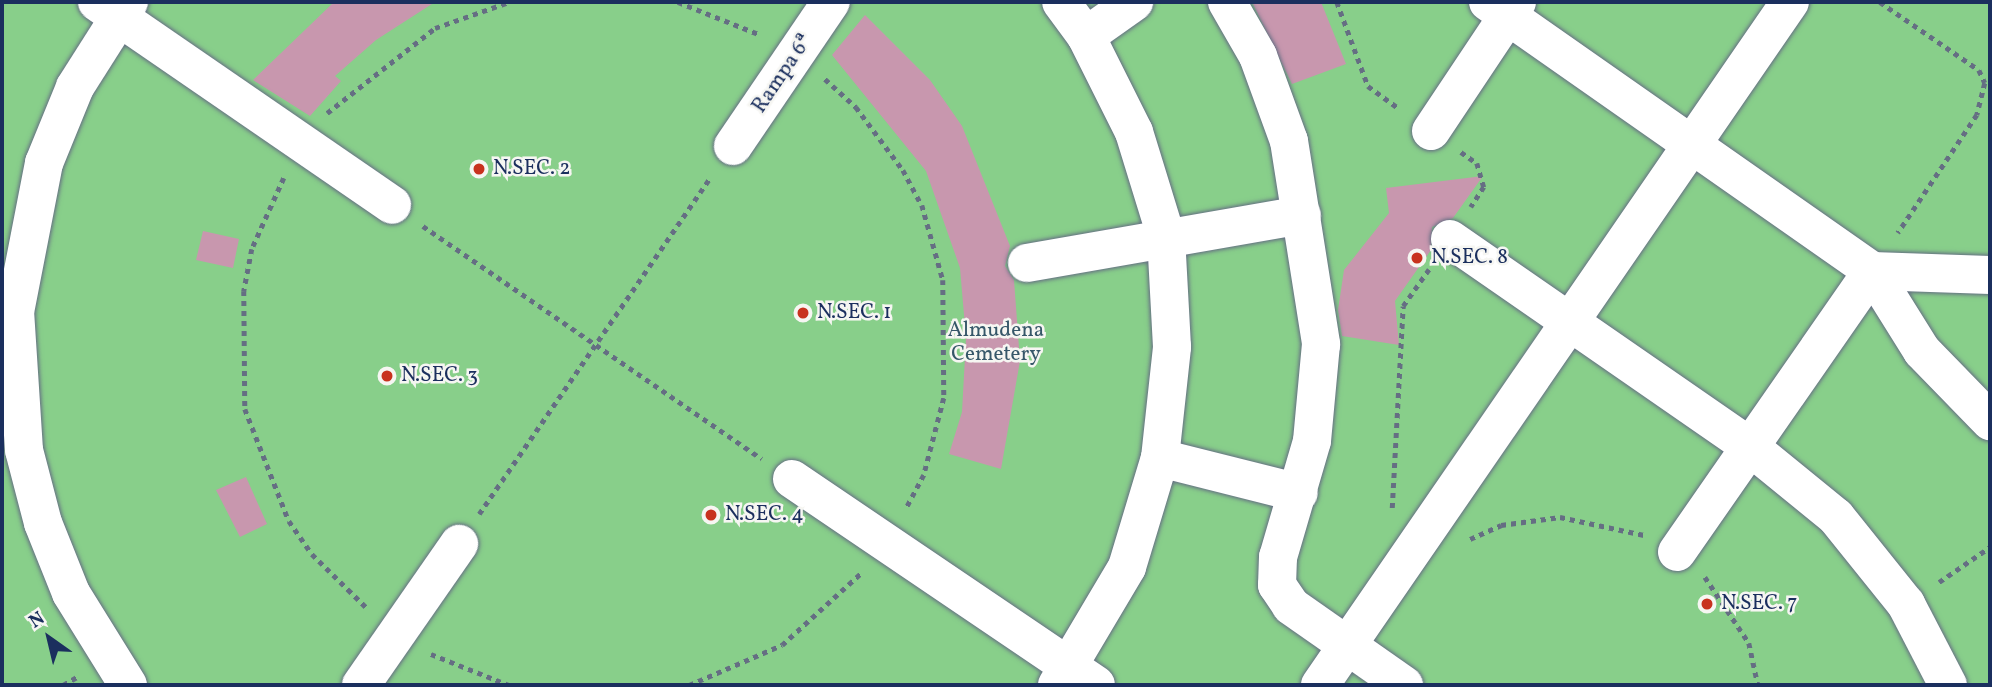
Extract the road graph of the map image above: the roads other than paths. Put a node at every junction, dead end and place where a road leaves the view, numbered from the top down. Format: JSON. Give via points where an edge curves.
{"nodes":[{"id":1,"x":831,"y":2,"type":"edge"},
{"id":2,"x":1061,"y":2,"type":"edge"},
{"id":3,"x":1134,"y":2,"type":"edge"},
{"id":4,"x":1227,"y":2,"type":"edge"},
{"id":5,"x":1790,"y":2,"type":"edge"},
{"id":6,"x":114,"y":6,"type":"edge"},
{"id":7,"x":1504,"y":6,"type":"edge"},
{"id":8,"x":1086,"y":36,"type":"junction"},
{"id":9,"x":1431,"y":131,"type":"road end"},
{"id":10,"x":1694,"y":144,"type":"junction"},
{"id":11,"x":733,"y":146,"type":"road end"},
{"id":12,"x":392,"y":205,"type":"road end"},
{"id":13,"x":1302,"y":215,"type":"junction"},
{"id":14,"x":1166,"y":236,"type":"junction"},
{"id":15,"x":1450,"y":239,"type":"road end"},
{"id":16,"x":1027,"y":263,"type":"dead end"},
{"id":17,"x":1872,"y":271,"type":"junction"},
{"id":18,"x":1990,"y":275,"type":"edge"},
{"id":19,"x":1567,"y":321,"type":"junction"},
{"id":20,"x":1990,"y":421,"type":"edge"},
{"id":21,"x":1749,"y":446,"type":"junction"},
{"id":22,"x":1160,"y":458,"type":"junction"},
{"id":23,"x":792,"y":479,"type":"road end"},
{"id":24,"x":1298,"y":493,"type":"junction"},
{"id":25,"x":459,"y":544,"type":"road end"},
{"id":26,"x":1677,"y":552,"type":"road end"},
{"id":27,"x":1345,"y":646,"type":"junction"},
{"id":28,"x":1074,"y":680,"type":"edge"},
{"id":29,"x":128,"y":685,"type":"edge"},
{"id":30,"x":361,"y":685,"type":"edge"},
{"id":31,"x":1320,"y":685,"type":"edge"},
{"id":32,"x":1404,"y":685,"type":"edge"},
{"id":33,"x":1948,"y":685,"type":"edge"}],
"edges":[{"from":1,"to":11,"type":"lane","name":"Rampa 6ª"},
{"from":2,"to":8,"type":"lane"},
{"from":3,"to":8,"type":"lane"},
{"from":4,"to":13,"type":"lane","via":[[1258,56],[1289,141]]},
{"from":5,"to":10,"type":"lane"},
{"from":6,"to":12,"type":"lane"},
{"from":6,"to":29,"type":"lane","via":[[44,163],[19,284],[16,382],[43,523],[71,593]]},
{"from":7,"to":9,"type":"lane"},
{"from":7,"to":10,"type":"lane"},
{"from":8,"to":14,"type":"lane","via":[[1134,132]]},
{"from":10,"to":17,"type":"lane"},
{"from":10,"to":19,"type":"lane"},
{"from":13,"to":14,"type":"lane"},
{"from":13,"to":24,"type":"lane","via":[[1321,344],[1312,441]]},
{"from":14,"to":16,"type":"lane"},
{"from":14,"to":22,"type":"lane","via":[[1172,346]]},
{"from":15,"to":19,"type":"lane"},
{"from":17,"to":18,"type":"lane"},
{"from":17,"to":20,"type":"lane","via":[[1922,351]]},
{"from":17,"to":21,"type":"lane"},
{"from":19,"to":21,"type":"lane"},
{"from":19,"to":27,"type":"lane"},
{"from":21,"to":26,"type":"lane"},
{"from":21,"to":33,"type":"lane","via":[[1836,517],[1906,604]]},
{"from":22,"to":24,"type":"lane"},
{"from":22,"to":28,"type":"lane","via":[[1127,567]]},
{"from":23,"to":28,"type":"lane"},
{"from":24,"to":27,"type":"lane","via":[[1278,557],[1277,585],[1292,606]]},
{"from":25,"to":30,"type":"lane"},
{"from":27,"to":31,"type":"lane"},
{"from":27,"to":32,"type":"lane"}]}
